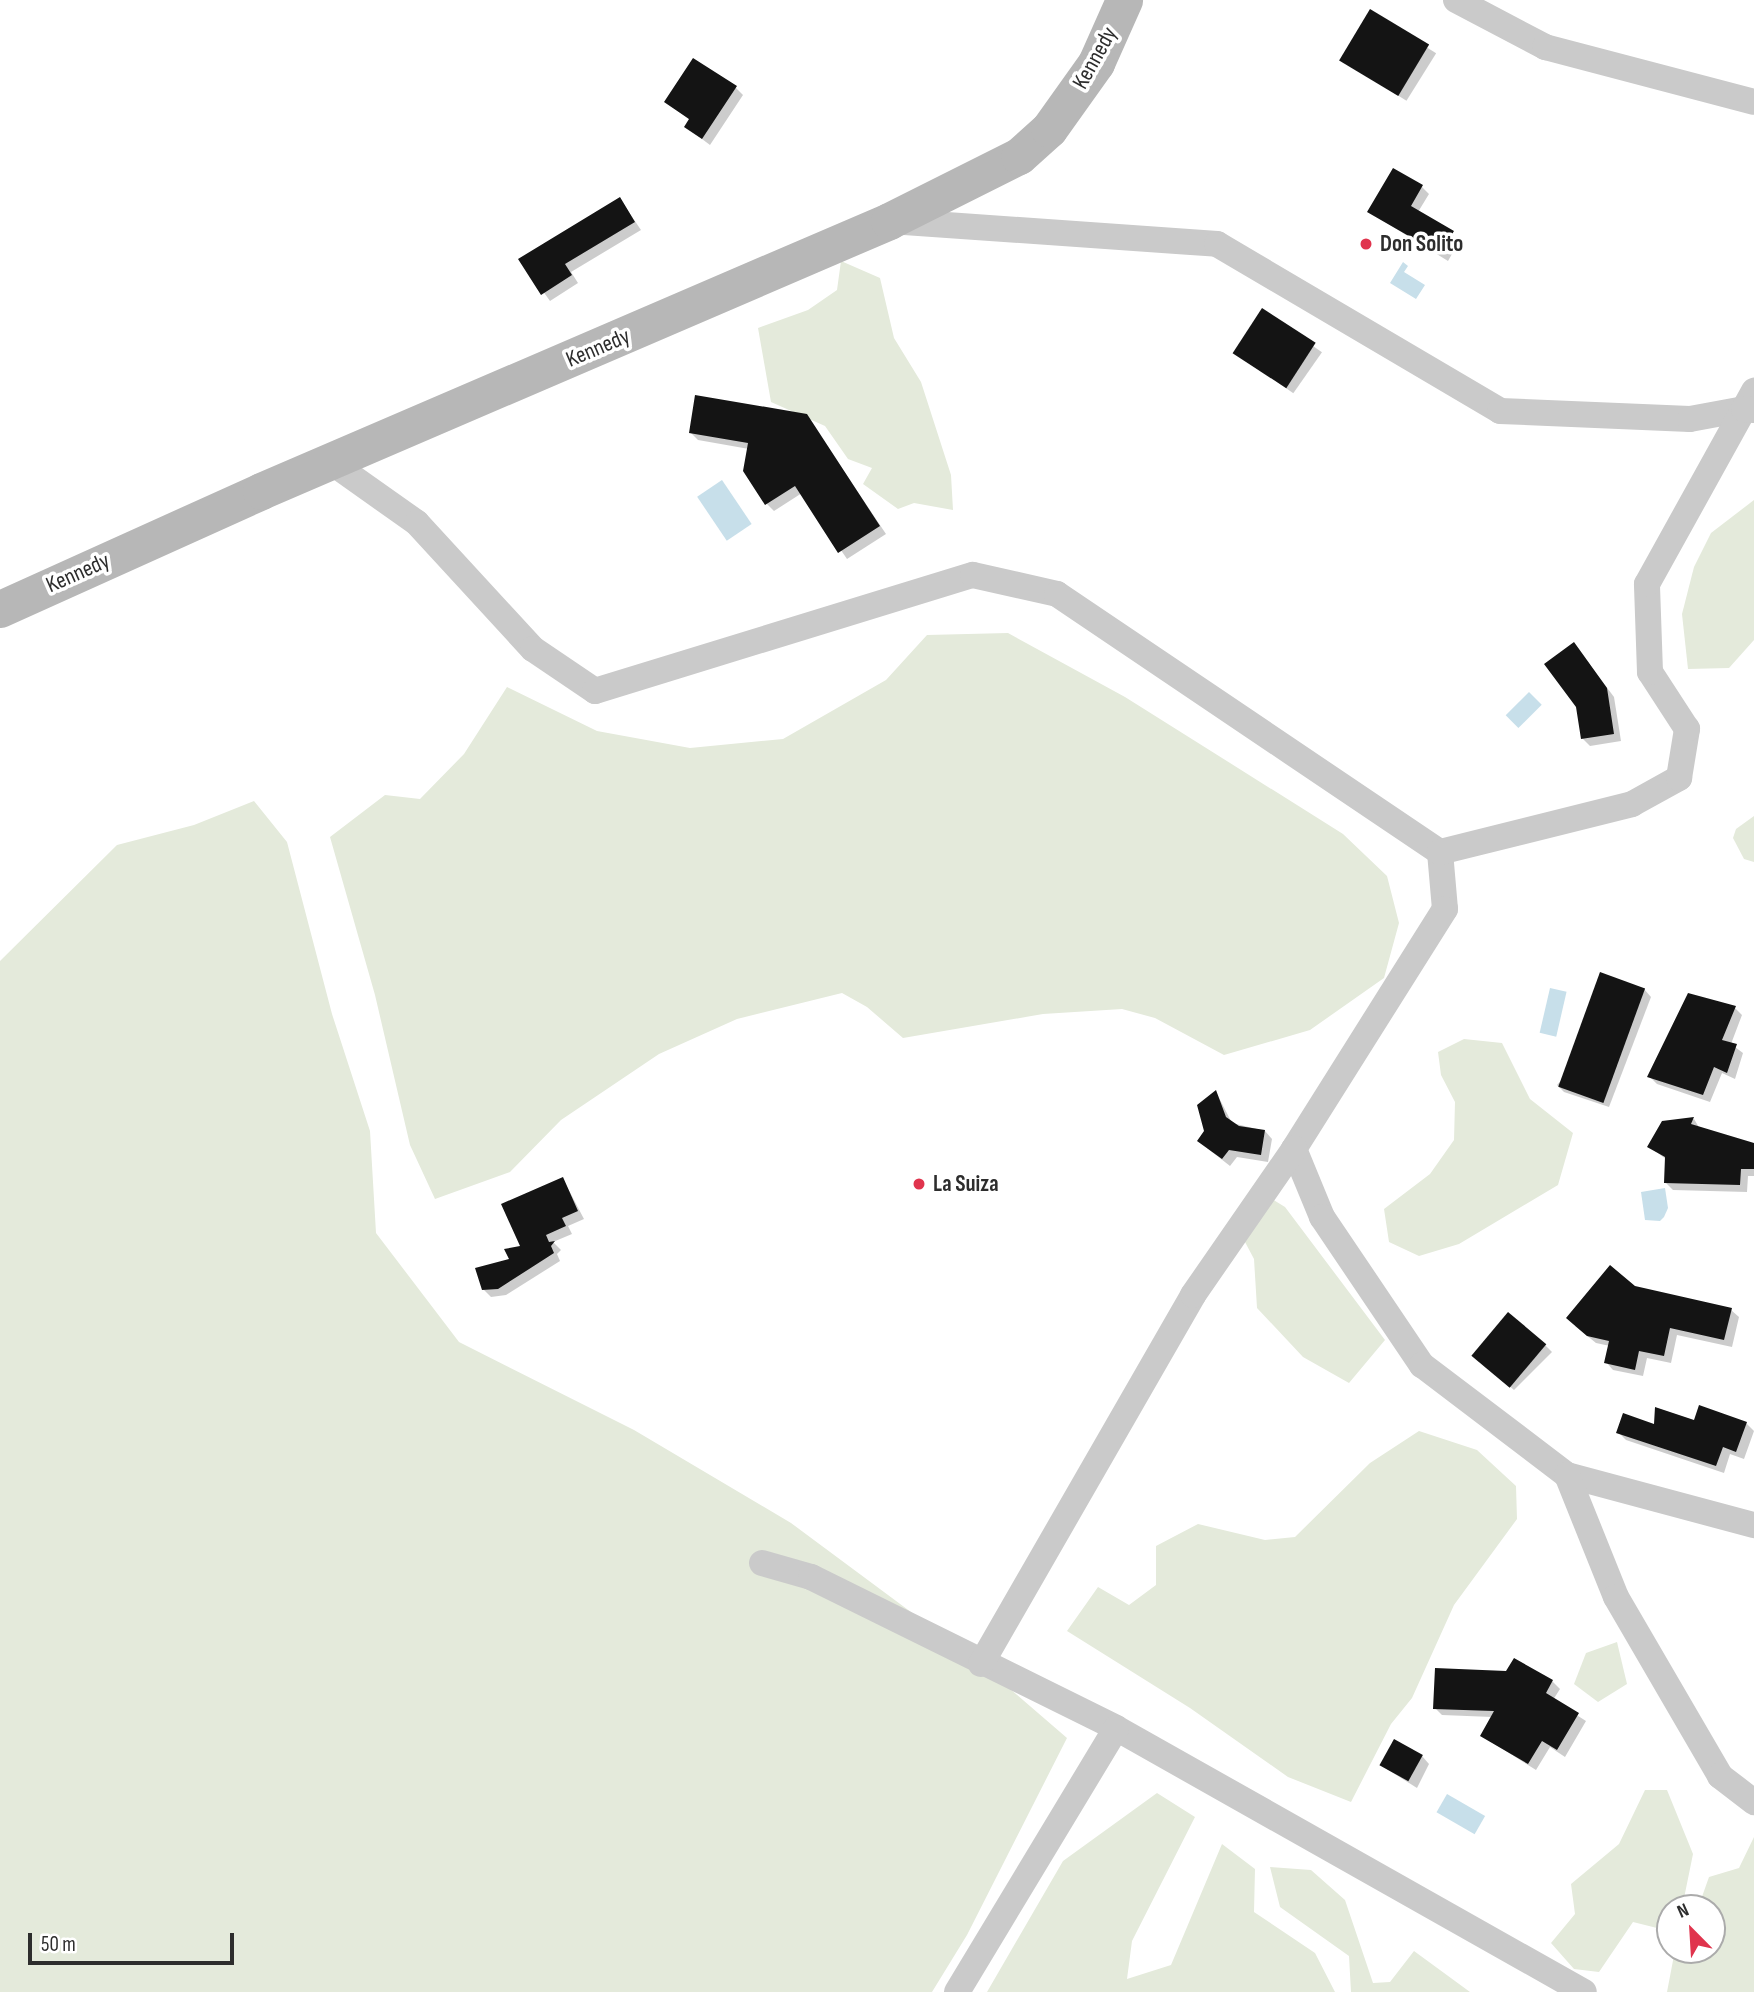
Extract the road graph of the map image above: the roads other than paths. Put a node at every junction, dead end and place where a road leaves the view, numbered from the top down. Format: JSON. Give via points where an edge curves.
{"nodes":[{"id":1,"x":1124,"y":0,"type":"edge"},
{"id":2,"x":1456,"y":0,"type":"edge"},
{"id":3,"x":1754,"y":102,"type":"edge"},
{"id":4,"x":889,"y":221,"type":"junction"},
{"id":5,"x":1751,"y":404,"type":"edge"},
{"id":6,"x":331,"y":461,"type":"junction"},
{"id":7,"x":0,"y":609,"type":"edge"},
{"id":8,"x":1440,"y":852,"type":"junction"},
{"id":9,"x":1294,"y":1149,"type":"junction"},
{"id":10,"x":1567,"y":1475,"type":"junction"},
{"id":11,"x":1754,"y":1525,"type":"edge"},
{"id":12,"x":762,"y":1563,"type":"dead end"},
{"id":13,"x":981,"y":1664,"type":"junction"},
{"id":14,"x":1116,"y":1728,"type":"junction"},
{"id":15,"x":1754,"y":1802,"type":"edge"},
{"id":16,"x":957,"y":1992,"type":"edge"},
{"id":17,"x":1584,"y":1992,"type":"edge"}],
"edges":[{"from":1,"to":4,"type":"main road","name":"Kennedy","via":[[1096,63],[1049,129],[1019,156]]},
{"from":2,"to":3,"type":"street","via":[[1545,47]]},
{"from":4,"to":5,"type":"street","via":[[1217,244],[1500,411],[1690,419]]},
{"from":4,"to":6,"type":"main road","name":"Kennedy"},
{"from":5,"to":8,"type":"street","via":[[1647,584],[1650,672],[1687,729],[1679,778],[1632,804]]},
{"from":6,"to":7,"type":"main road","name":"Kennedy"},
{"from":6,"to":8,"type":"street","via":[[417,523],[533,649],[595,691],[973,575],[1057,594]]},
{"from":8,"to":9,"type":"street","via":[[1446,909]]},
{"from":9,"to":10,"type":"street","via":[[1322,1217],[1422,1365]]},
{"from":9,"to":13,"type":"street","via":[[1193,1295]]},
{"from":10,"to":11,"type":"street"},
{"from":10,"to":15,"type":"street","via":[[1616,1597],[1720,1776]]},
{"from":12,"to":13,"type":"street","via":[[811,1577]]},
{"from":13,"to":14,"type":"street"},
{"from":14,"to":16,"type":"street"},
{"from":14,"to":17,"type":"street"}]}
